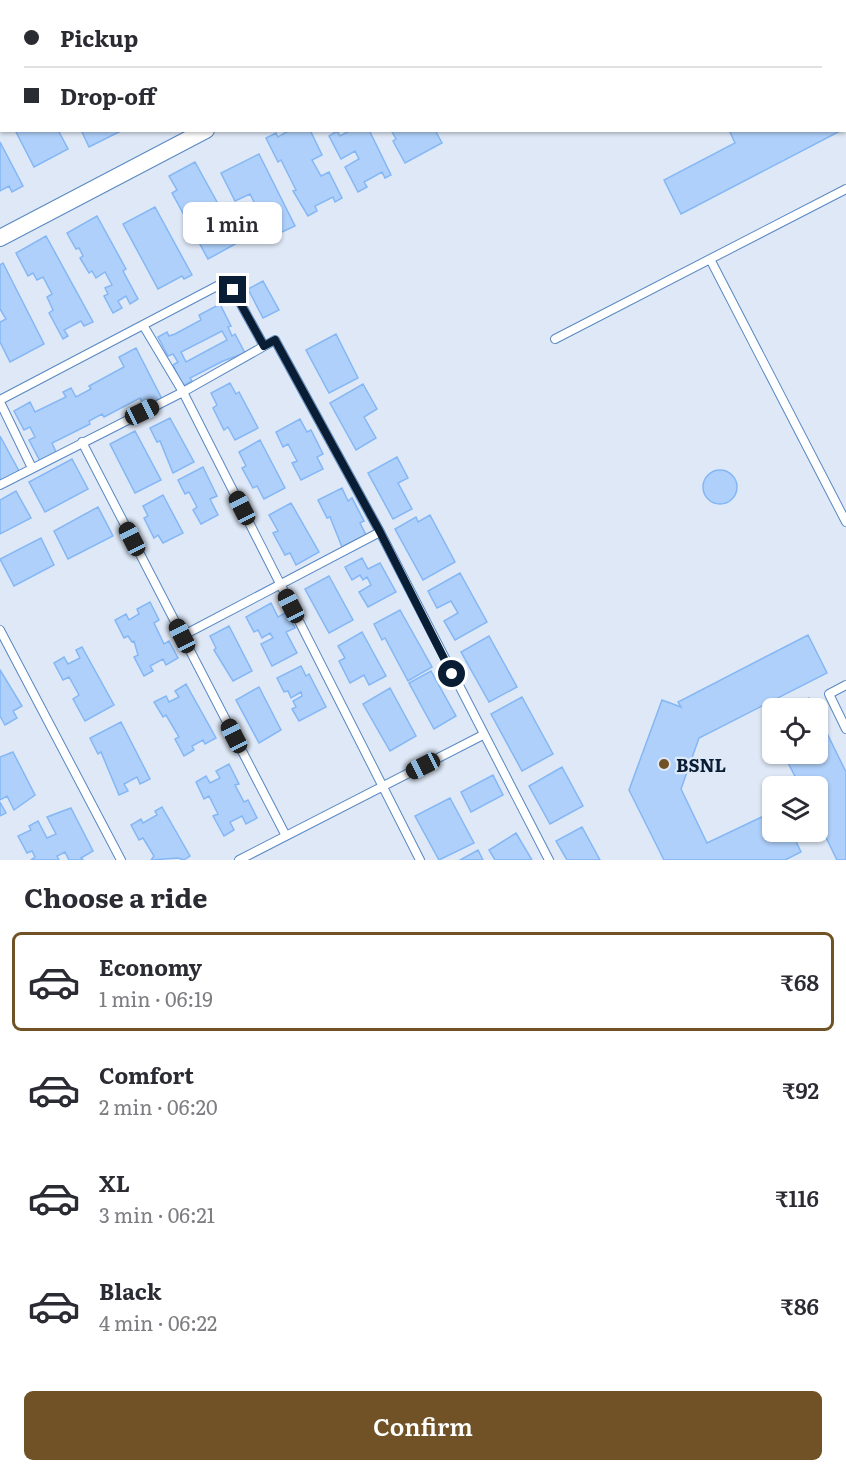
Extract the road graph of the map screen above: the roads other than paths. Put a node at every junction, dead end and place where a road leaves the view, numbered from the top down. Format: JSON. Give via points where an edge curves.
{"nodes":[{"id":1,"x":200,"y":132,"type":"edge"},
{"id":2,"x":846,"y":189,"type":"edge"},
{"id":3,"x":0,"y":238,"type":"edge"},
{"id":4,"x":710,"y":259,"type":"junction"},
{"id":5,"x":143,"y":325,"type":"junction"},
{"id":6,"x":555,"y":339,"type":"dead end"},
{"id":7,"x":264,"y":346,"type":"junction"},
{"id":8,"x":183,"y":392,"type":"junction"},
{"id":9,"x":0,"y":401,"type":"edge"},
{"id":10,"x":82,"y":442,"type":"junction"},
{"id":11,"x":32,"y":468,"type":"junction"},
{"id":12,"x":0,"y":485,"type":"edge"},
{"id":13,"x":846,"y":522,"type":"edge"},
{"id":14,"x":380,"y":532,"type":"junction"},
{"id":15,"x":281,"y":586,"type":"junction"},
{"id":16,"x":0,"y":630,"type":"edge"},
{"id":17,"x":182,"y":636,"type":"junction"},
{"id":18,"x":846,"y":685,"type":"edge"},
{"id":19,"x":846,"y":729,"type":"edge"},
{"id":20,"x":483,"y":735,"type":"junction"},
{"id":21,"x":382,"y":786,"type":"junction"},
{"id":22,"x":286,"y":836,"type":"junction"},
{"id":23,"x":121,"y":860,"type":"edge"},
{"id":24,"x":239,"y":860,"type":"edge"},
{"id":25,"x":420,"y":860,"type":"edge"},
{"id":26,"x":549,"y":860,"type":"edge"}],
"edges":[{"from":1,"to":3,"type":"street"},
{"from":2,"to":4,"type":"lane"},
{"from":4,"to":6,"type":"lane"},
{"from":4,"to":13,"type":"lane"},
{"from":5,"to":7,"type":"lane","via":[[228,283]]},
{"from":5,"to":8,"type":"lane"},
{"from":5,"to":9,"type":"lane"},
{"from":7,"to":8,"type":"lane"},
{"from":7,"to":14,"type":"lane","via":[[275,340]]},
{"from":8,"to":10,"type":"lane"},
{"from":8,"to":15,"type":"lane"},
{"from":9,"to":11,"type":"lane"},
{"from":10,"to":11,"type":"lane"},
{"from":10,"to":17,"type":"lane"},
{"from":11,"to":12,"type":"lane"},
{"from":14,"to":15,"type":"lane"},
{"from":14,"to":20,"type":"lane"},
{"from":15,"to":17,"type":"lane"},
{"from":15,"to":21,"type":"lane"},
{"from":16,"to":23,"type":"lane"},
{"from":17,"to":22,"type":"lane"},
{"from":18,"to":19,"type":"lane","via":[[829,694]]},
{"from":20,"to":21,"type":"lane"},
{"from":20,"to":26,"type":"lane"},
{"from":21,"to":22,"type":"lane"},
{"from":21,"to":25,"type":"lane"},
{"from":22,"to":24,"type":"lane"}]}
